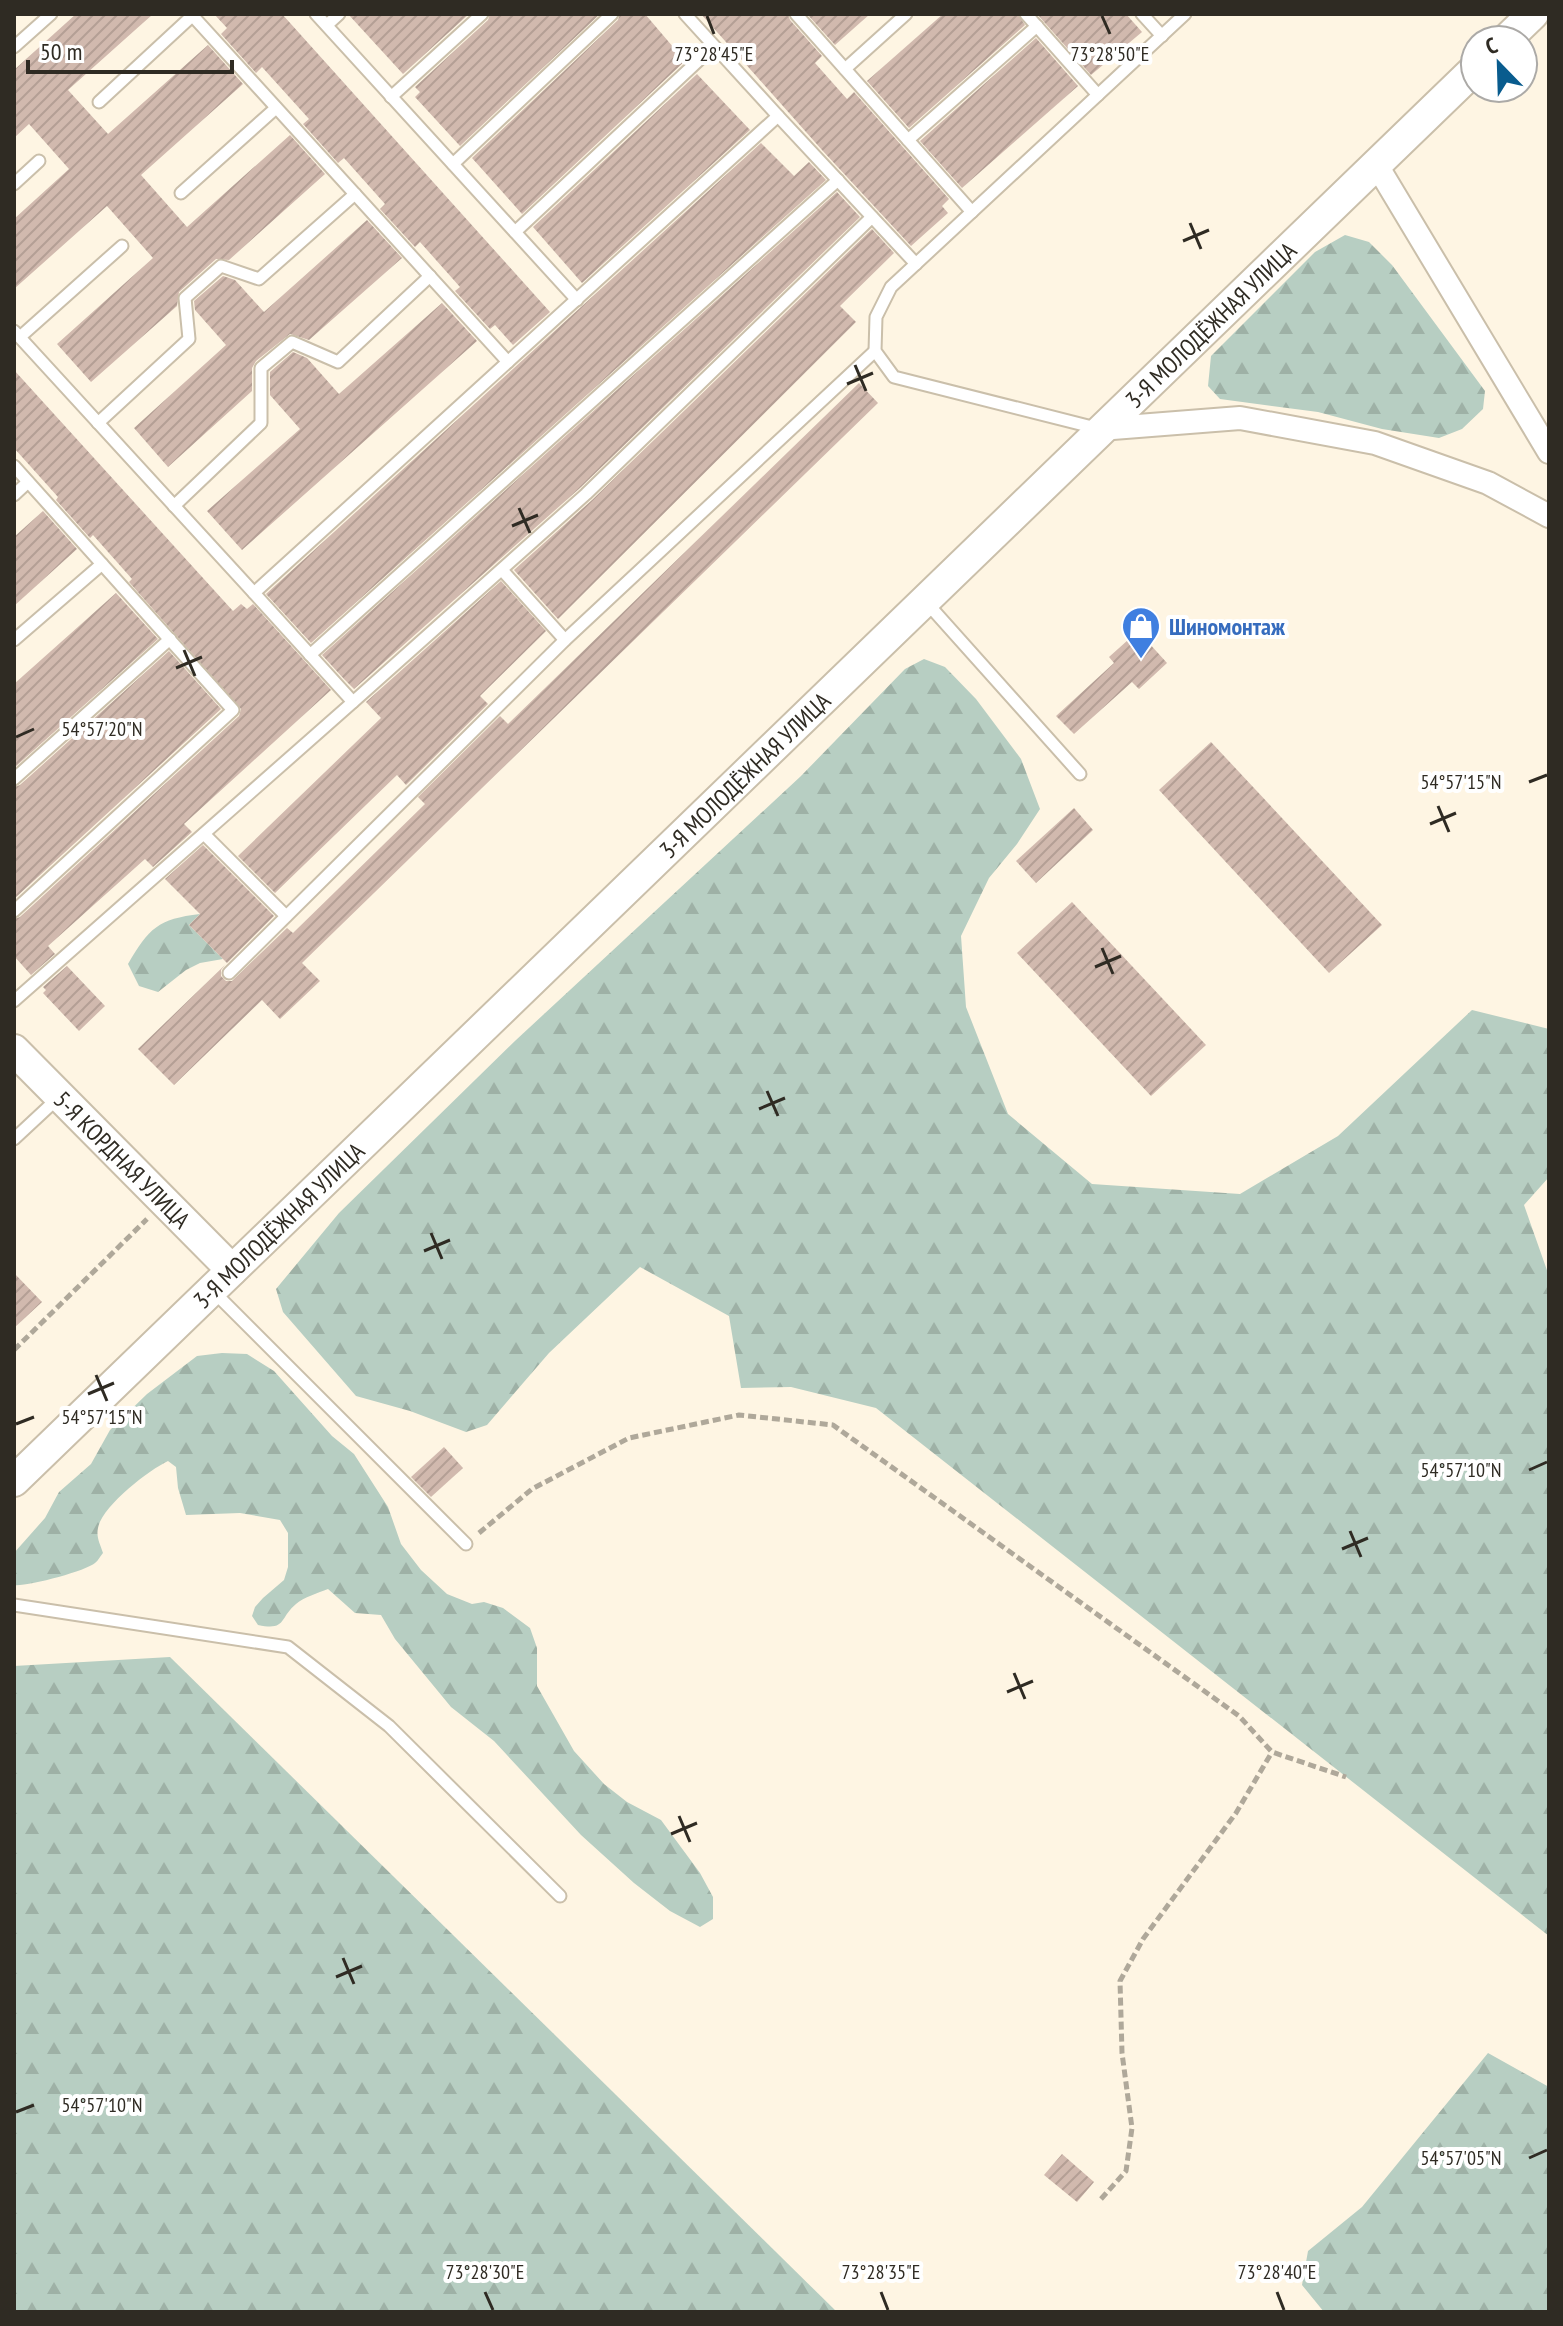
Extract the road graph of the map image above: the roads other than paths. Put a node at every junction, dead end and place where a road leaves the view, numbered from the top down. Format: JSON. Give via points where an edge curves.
{"nodes":[{"id":1,"x":51,"y":14,"type":"edge"},
{"id":2,"x":316,"y":14,"type":"edge"},
{"id":3,"x":339,"y":14,"type":"edge"},
{"id":4,"x":482,"y":14,"type":"edge"},
{"id":5,"x":612,"y":14,"type":"edge"},
{"id":6,"x":685,"y":14,"type":"edge"},
{"id":7,"x":796,"y":14,"type":"edge"},
{"id":8,"x":906,"y":14,"type":"edge"},
{"id":9,"x":1026,"y":14,"type":"edge"},
{"id":10,"x":1142,"y":14,"type":"edge"},
{"id":11,"x":1185,"y":14,"type":"edge"},
{"id":12,"x":192,"y":15,"type":"edge"},
{"id":13,"x":327,"y":25,"type":"junction"},
{"id":14,"x":1037,"y":26,"type":"junction"},
{"id":15,"x":1162,"y":36,"type":"junction"},
{"id":16,"x":714,"y":46,"type":"junction"},
{"id":17,"x":14,"y":47,"type":"edge"},
{"id":18,"x":845,"y":69,"type":"junction"},
{"id":19,"x":1459,"y":84,"type":"edge"},
{"id":20,"x":1098,"y":95,"type":"junction"},
{"id":21,"x":391,"y":97,"type":"junction"},
{"id":22,"x":99,"y":102,"type":"dead end"},
{"id":23,"x":276,"y":108,"type":"junction"},
{"id":24,"x":778,"y":116,"type":"junction"},
{"id":25,"x":908,"y":140,"type":"junction"},
{"id":26,"x":39,"y":161,"type":"dead end"},
{"id":27,"x":453,"y":164,"type":"junction"},
{"id":28,"x":1376,"y":164,"type":"junction"},
{"id":29,"x":838,"y":180,"type":"junction"},
{"id":30,"x":14,"y":184,"type":"edge"},
{"id":31,"x":181,"y":193,"type":"dead end"},
{"id":32,"x":355,"y":194,"type":"junction"},
{"id":33,"x":972,"y":212,"type":"junction"},
{"id":34,"x":872,"y":217,"type":"junction"},
{"id":35,"x":515,"y":232,"type":"junction"},
{"id":36,"x":122,"y":246,"type":"dead end"},
{"id":37,"x":916,"y":264,"type":"junction"},
{"id":38,"x":430,"y":276,"type":"junction"},
{"id":39,"x":577,"y":300,"type":"junction"},
{"id":40,"x":17,"y":334,"type":"edge"},
{"id":41,"x":875,"y":351,"type":"junction"},
{"id":42,"x":508,"y":362,"type":"junction"},
{"id":43,"x":98,"y":423,"type":"junction"},
{"id":44,"x":1100,"y":429,"type":"junction"},
{"id":45,"x":1549,"y":452,"type":"edge"},
{"id":46,"x":14,"y":466,"type":"edge"},
{"id":47,"x":28,"y":482,"type":"junction"},
{"id":48,"x":14,"y":495,"type":"edge"},
{"id":49,"x":174,"y":506,"type":"junction"},
{"id":50,"x":1549,"y":516,"type":"edge"},
{"id":51,"x":102,"y":564,"type":"junction"},
{"id":52,"x":502,"y":570,"type":"junction"},
{"id":53,"x":254,"y":593,"type":"junction"},
{"id":54,"x":924,"y":600,"type":"junction"},
{"id":55,"x":170,"y":639,"type":"junction"},
{"id":56,"x":14,"y":640,"type":"edge"},
{"id":57,"x":565,"y":640,"type":"junction"},
{"id":58,"x":310,"y":655,"type":"junction"},
{"id":59,"x":353,"y":702,"type":"junction"},
{"id":60,"x":1080,"y":774,"type":"dead end"},
{"id":61,"x":14,"y":779,"type":"edge"},
{"id":62,"x":204,"y":834,"type":"junction"},
{"id":63,"x":14,"y":911,"type":"edge"},
{"id":64,"x":286,"y":916,"type":"junction"},
{"id":65,"x":229,"y":973,"type":"dead end"},
{"id":66,"x":14,"y":1001,"type":"edge"},
{"id":67,"x":14,"y":1050,"type":"edge"},
{"id":68,"x":60,"y":1096,"type":"junction"},
{"id":69,"x":14,"y":1139,"type":"edge"},
{"id":70,"x":222,"y":1280,"type":"junction"},
{"id":71,"x":14,"y":1481,"type":"edge"},
{"id":72,"x":466,"y":1544,"type":"road end"},
{"id":73,"x":14,"y":1605,"type":"edge"},
{"id":74,"x":560,"y":1896,"type":"dead end"}],
"edges":[{"from":1,"to":17,"type":"lane"},
{"from":2,"to":13,"type":"lane"},
{"from":3,"to":13,"type":"lane"},
{"from":4,"to":21,"type":"lane"},
{"from":5,"to":27,"type":"lane"},
{"from":6,"to":16,"type":"lane"},
{"from":7,"to":18,"type":"lane"},
{"from":8,"to":18,"type":"lane"},
{"from":9,"to":14,"type":"lane"},
{"from":10,"to":15,"type":"lane"},
{"from":11,"to":15,"type":"lane"},
{"from":12,"to":22,"type":"lane"},
{"from":12,"to":23,"type":"lane"},
{"from":13,"to":21,"type":"lane"},
{"from":14,"to":20,"type":"lane"},
{"from":14,"to":25,"type":"lane"},
{"from":15,"to":20,"type":"lane"},
{"from":16,"to":24,"type":"lane"},
{"from":16,"to":35,"type":"lane"},
{"from":18,"to":25,"type":"lane"},
{"from":19,"to":28,"type":"main road","name":"3-Я МОЛОДЁЖНАЯ УЛИЦА"},
{"from":20,"to":33,"type":"lane"},
{"from":21,"to":27,"type":"lane"},
{"from":23,"to":31,"type":"lane"},
{"from":23,"to":32,"type":"lane"},
{"from":24,"to":29,"type":"lane"},
{"from":24,"to":39,"type":"lane"},
{"from":25,"to":33,"type":"lane"},
{"from":26,"to":30,"type":"lane"},
{"from":27,"to":35,"type":"lane"},
{"from":28,"to":44,"type":"main road","name":"3-Я МОЛОДЁЖНАЯ УЛИЦА"},
{"from":28,"to":45,"type":"street"},
{"from":29,"to":34,"type":"lane"},
{"from":29,"to":58,"type":"lane"},
{"from":32,"to":38,"type":"lane"},
{"from":32,"to":43,"type":"lane","via":[[259,279],[221,266],[185,298],[189,339]]},
{"from":33,"to":37,"type":"lane"},
{"from":34,"to":37,"type":"lane"},
{"from":34,"to":52,"type":"lane"},
{"from":35,"to":39,"type":"lane"},
{"from":36,"to":40,"type":"lane"},
{"from":37,"to":41,"type":"lane","via":[[891,287],[876,317]]},
{"from":38,"to":42,"type":"lane"},
{"from":38,"to":49,"type":"lane","via":[[338,362],[292,342],[261,368],[261,423]]},
{"from":39,"to":42,"type":"lane"},
{"from":40,"to":43,"type":"lane"},
{"from":41,"to":44,"type":"lane","via":[[894,377]]},
{"from":41,"to":57,"type":"lane"},
{"from":42,"to":53,"type":"lane"},
{"from":43,"to":49,"type":"lane"},
{"from":44,"to":50,"type":"street","via":[[1240,418],[1375,443],[1488,483]]},
{"from":44,"to":54,"type":"main road","name":"3-Я МОЛОДЁЖНАЯ УЛИЦА"},
{"from":46,"to":47,"type":"lane"},
{"from":47,"to":48,"type":"lane"},
{"from":47,"to":51,"type":"lane"},
{"from":49,"to":53,"type":"lane"},
{"from":51,"to":55,"type":"lane"},
{"from":51,"to":56,"type":"lane"},
{"from":52,"to":57,"type":"lane"},
{"from":52,"to":59,"type":"lane"},
{"from":53,"to":58,"type":"lane"},
{"from":54,"to":60,"type":"lane"},
{"from":54,"to":70,"type":"main road","name":"3-Я МОЛОДЁЖНАЯ УЛИЦА"},
{"from":55,"to":61,"type":"lane"},
{"from":55,"to":63,"type":"lane","via":[[233,710]]},
{"from":57,"to":64,"type":"lane"},
{"from":58,"to":59,"type":"lane"},
{"from":59,"to":62,"type":"lane"},
{"from":62,"to":64,"type":"lane"},
{"from":62,"to":66,"type":"lane"},
{"from":64,"to":65,"type":"lane"},
{"from":67,"to":68,"type":"main road","name":"5-Я КОРДНАЯ УЛИЦА"},
{"from":68,"to":69,"type":"lane"},
{"from":68,"to":70,"type":"main road","name":"5-Я КОРДНАЯ УЛИЦА","via":[[164,1202]]},
{"from":70,"to":71,"type":"main road","name":"3-Я МОЛОДЁЖНАЯ УЛИЦА"},
{"from":70,"to":72,"type":"lane"},
{"from":73,"to":74,"type":"lane","via":[[288,1647],[389,1726]]}]}
